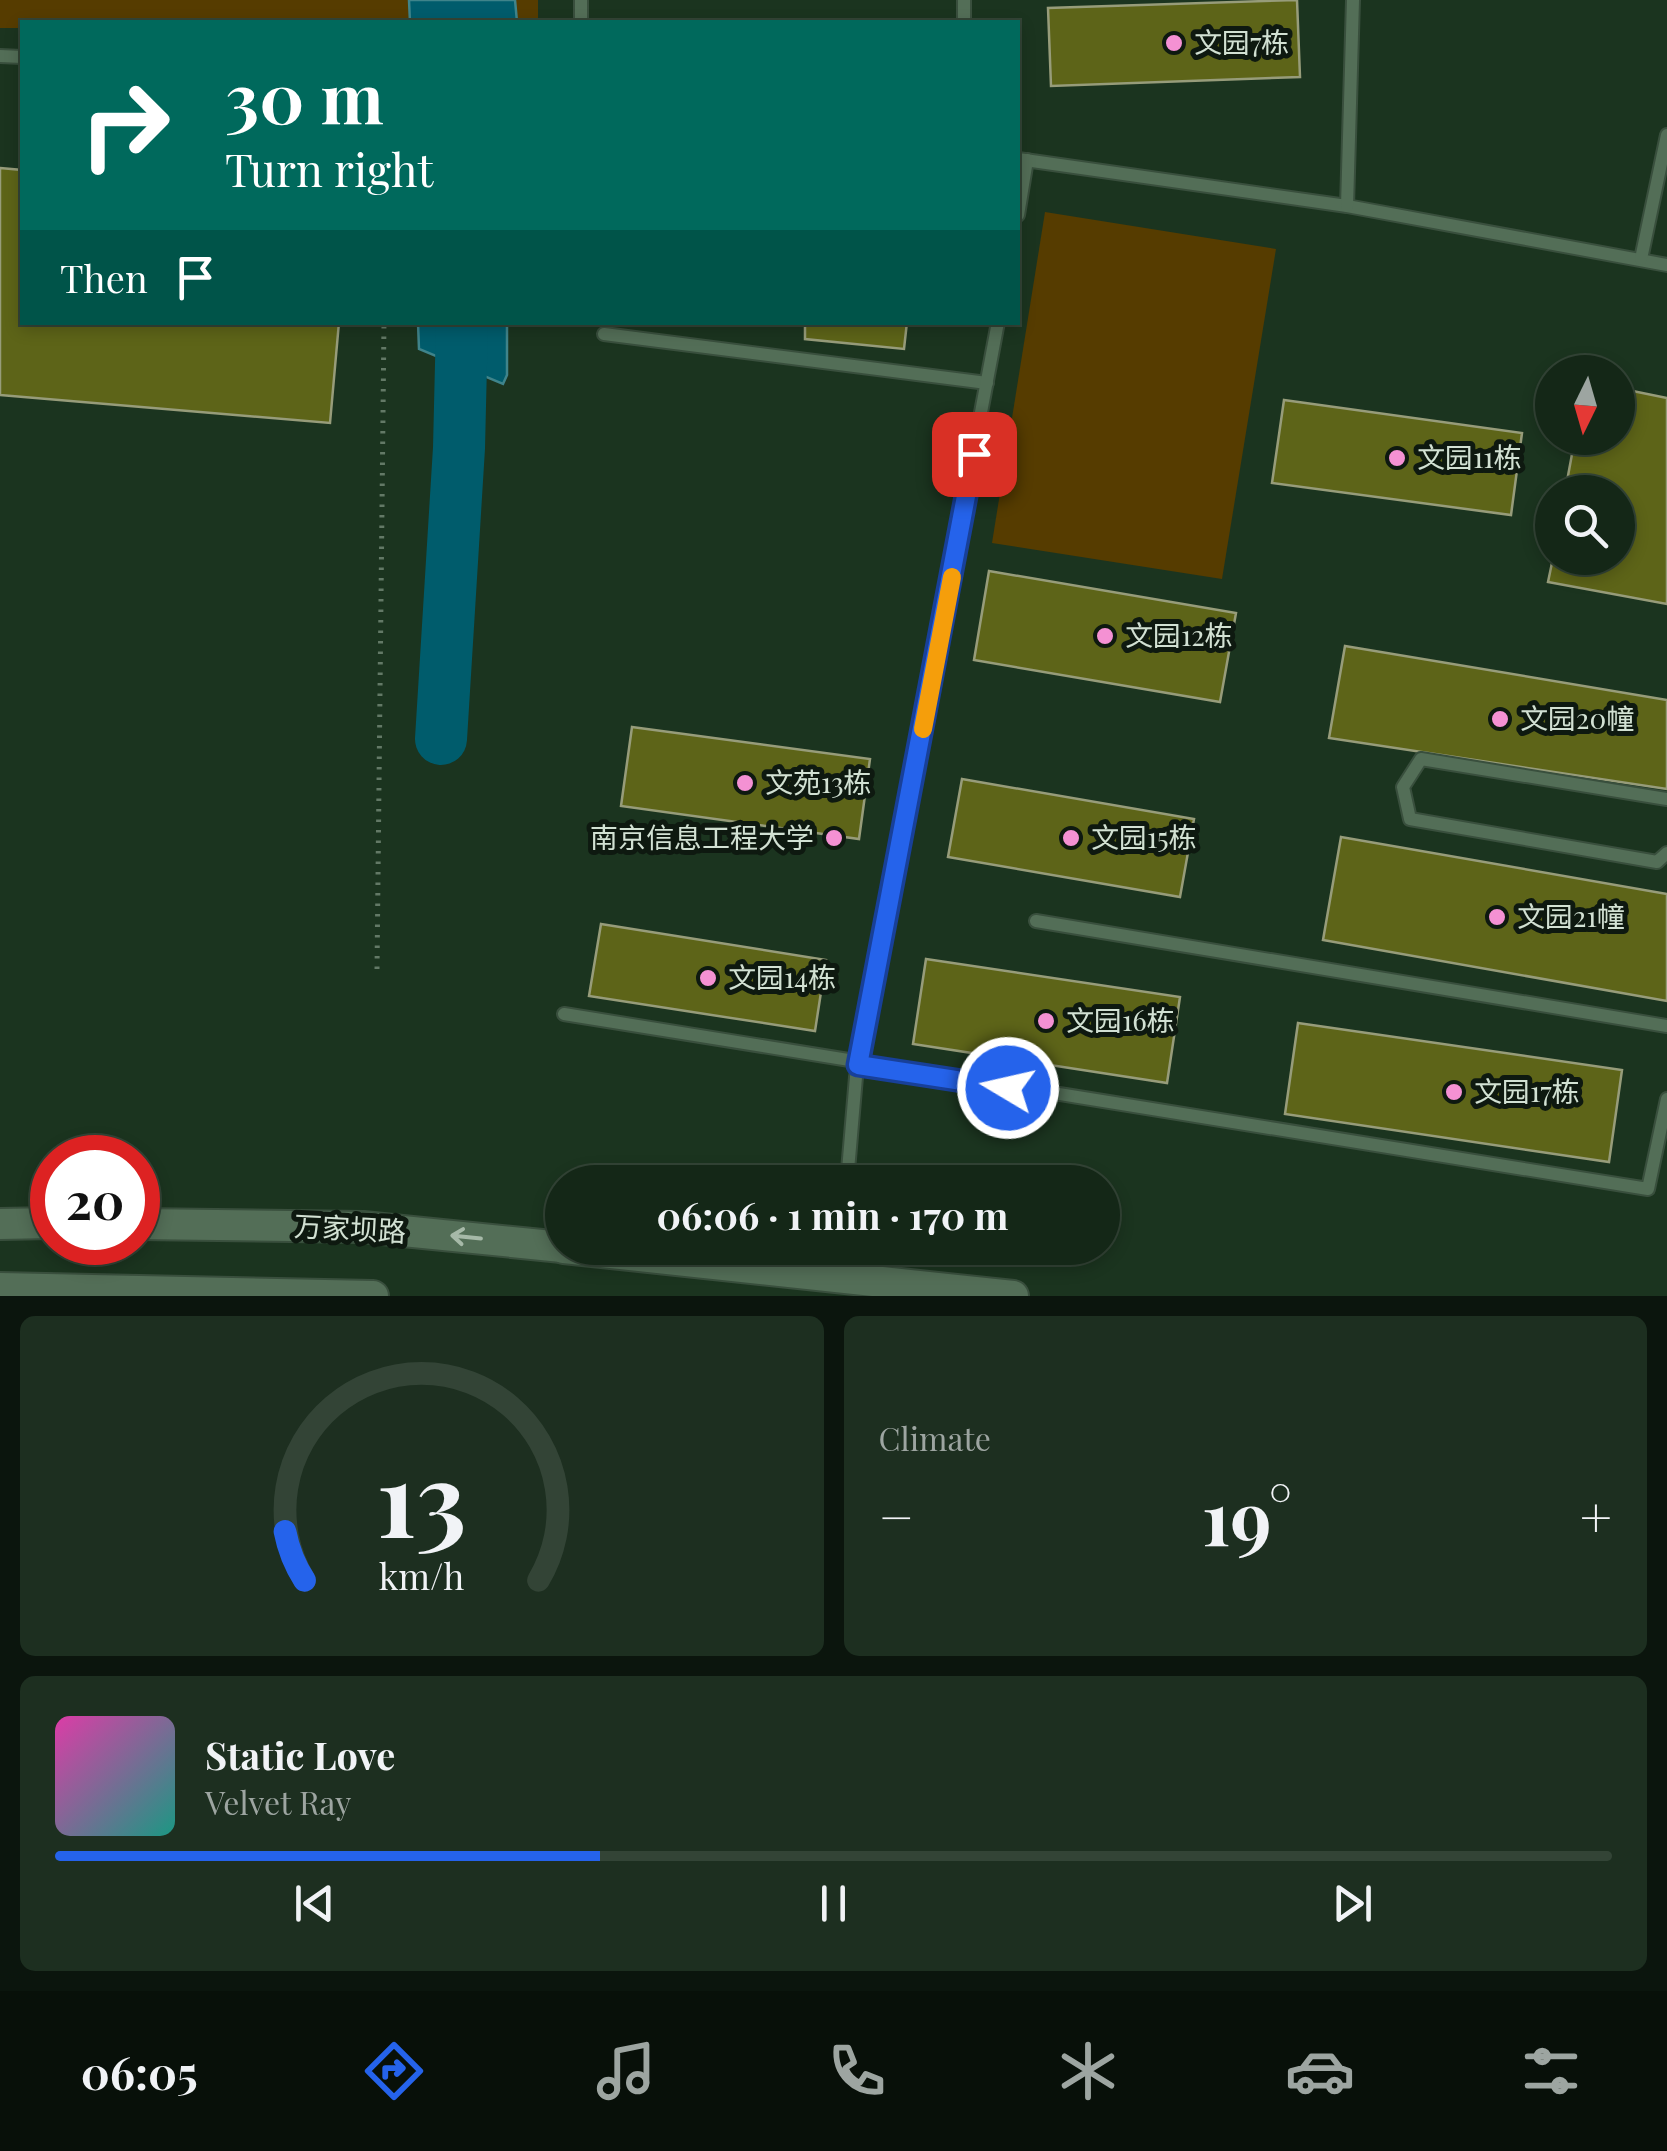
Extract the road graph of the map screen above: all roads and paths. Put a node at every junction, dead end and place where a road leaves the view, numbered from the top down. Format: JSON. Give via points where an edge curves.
{"nodes":[{"id":1,"x":1354,"y":0,"type":"edge"},
{"id":2,"x":1667,"y":134,"type":"edge"},
{"id":3,"x":1022,"y":160,"type":"edge"},
{"id":4,"x":1020,"y":188,"type":"edge"},
{"id":5,"x":1347,"y":206,"type":"junction"},
{"id":6,"x":1641,"y":259,"type":"junction"},
{"id":7,"x":1667,"y":264,"type":"edge"},
{"id":8,"x":384,"y":325,"type":"edge"},
{"id":9,"x":997,"y":325,"type":"edge"},
{"id":10,"x":604,"y":334,"type":"dead end"},
{"id":11,"x":987,"y":383,"type":"junction"},
{"id":12,"x":1667,"y":799,"type":"edge"},
{"id":13,"x":1667,"y":852,"type":"edge"},
{"id":14,"x":1036,"y":921,"type":"dead end"},
{"id":15,"x":377,"y":968,"type":"dead end"},
{"id":16,"x":564,"y":1014,"type":"dead end"},
{"id":17,"x":1667,"y":1026,"type":"edge"},
{"id":18,"x":858,"y":1065,"type":"junction"},
{"id":19,"x":1667,"y":1099,"type":"edge"},
{"id":20,"x":849,"y":1165,"type":"edge"},
{"id":21,"x":30,"y":1223,"type":"edge"},
{"id":22,"x":0,"y":1224,"type":"edge"},
{"id":23,"x":160,"y":1224,"type":"edge"},
{"id":24,"x":545,"y":1245,"type":"edge"},
{"id":25,"x":852,"y":1265,"type":"edge"},
{"id":26,"x":0,"y":1288,"type":"edge"},
{"id":27,"x":373,"y":1296,"type":"edge"},
{"id":28,"x":1013,"y":1296,"type":"edge"}],
"edges":[{"from":1,"to":5,"type":"lane"},
{"from":2,"to":6,"type":"lane"},
{"from":3,"to":4,"type":"lane"},
{"from":3,"to":5,"type":"lane"},
{"from":5,"to":6,"type":"lane"},
{"from":6,"to":7,"type":"lane"},
{"from":8,"to":15,"type":"path"},
{"from":9,"to":11,"type":"lane"},
{"from":10,"to":11,"type":"lane"},
{"from":11,"to":18,"type":"lane"},
{"from":12,"to":13,"type":"lane","via":[[1421,759],[1403,786],[1410,819],[1657,862]]},
{"from":14,"to":17,"type":"lane"},
{"from":16,"to":18,"type":"lane"},
{"from":18,"to":19,"type":"lane","via":[[1648,1189]]},
{"from":18,"to":20,"type":"lane"},
{"from":21,"to":22,"type":"main road"},
{"from":24,"to":23,"type":"main road","name":"万家坝路","one_way":true,"via":[[363,1227]]},
{"from":25,"to":28,"type":"main road","name":"万家坝路"},
{"from":26,"to":27,"type":"main road"}]}
